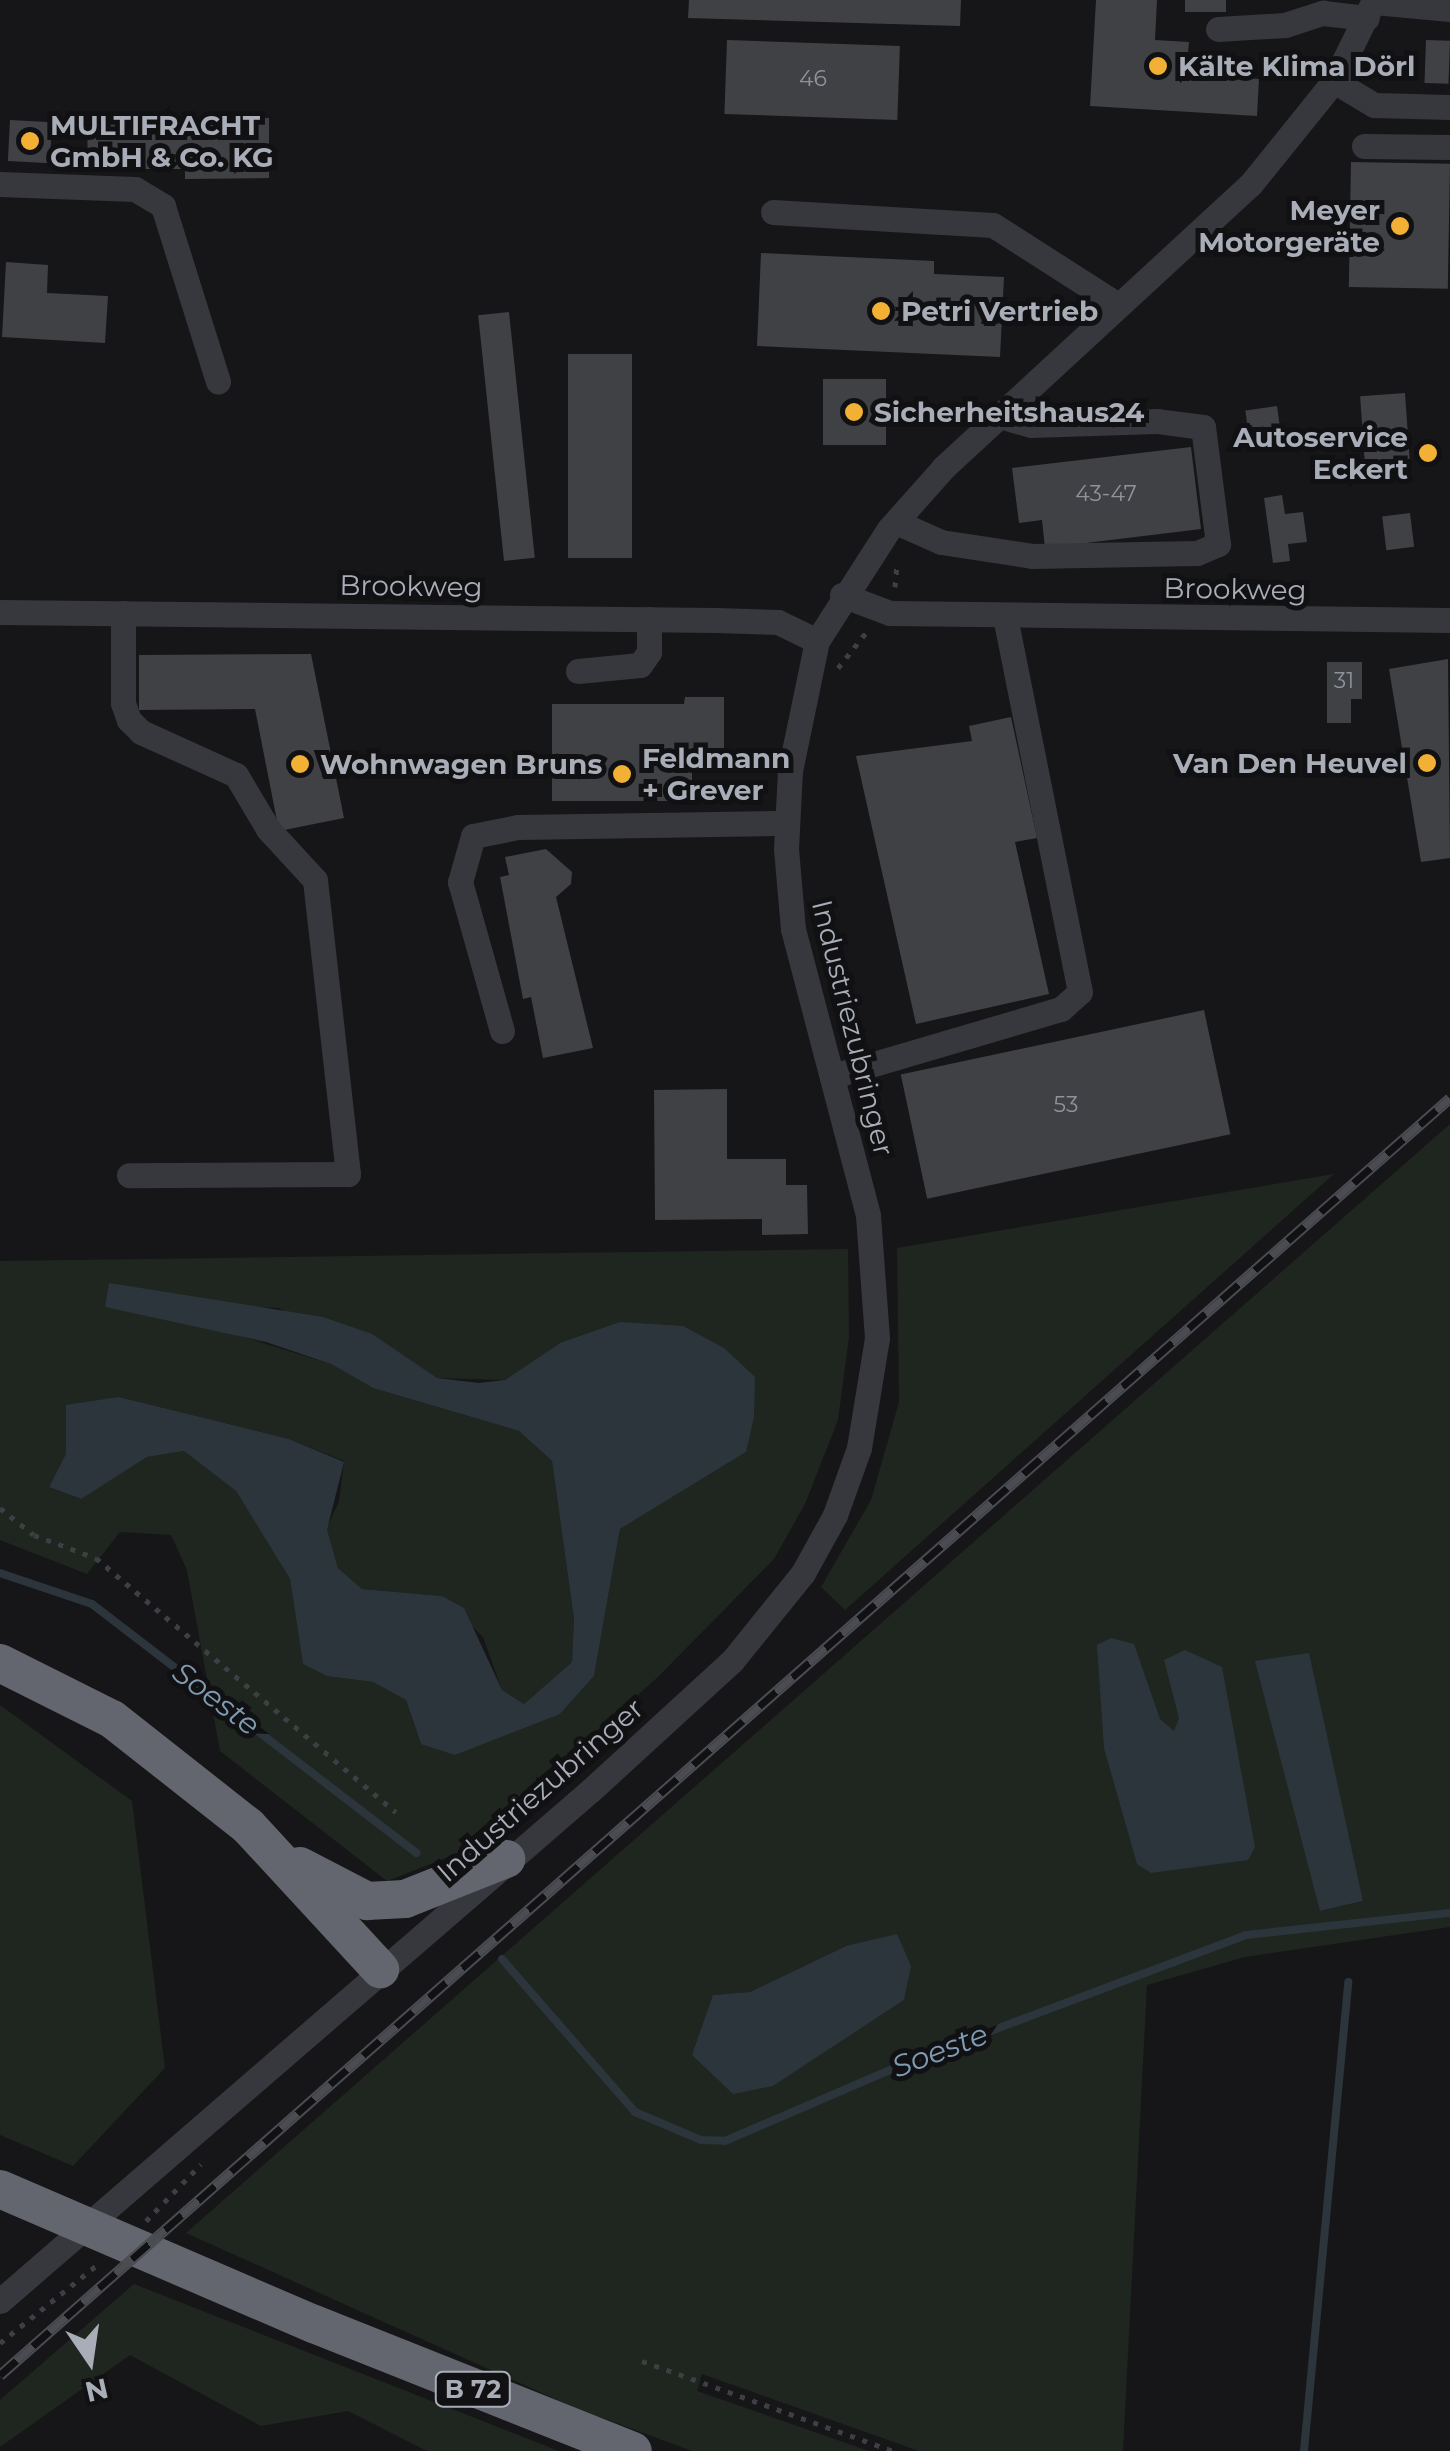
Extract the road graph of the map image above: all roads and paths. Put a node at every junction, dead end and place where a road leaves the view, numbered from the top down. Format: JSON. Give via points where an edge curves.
{"nodes":[{"id":1,"x":1372,"y":6,"type":"edge"},
{"id":2,"x":1450,"y":10,"type":"edge"},
{"id":3,"x":1218,"y":29,"type":"dead end"},
{"id":4,"x":1334,"y":80,"type":"junction"},
{"id":5,"x":1450,"y":107,"type":"edge"},
{"id":6,"x":1364,"y":146,"type":"dead end"},
{"id":7,"x":1450,"y":147,"type":"edge"},
{"id":8,"x":0,"y":184,"type":"edge"},
{"id":9,"x":773,"y":212,"type":"dead end"},
{"id":10,"x":1118,"y":305,"type":"junction"},
{"id":11,"x":218,"y":382,"type":"dead end"},
{"id":12,"x":996,"y":416,"type":"junction"},
{"id":13,"x":903,"y":525,"type":"junction"},
{"id":14,"x":842,"y":595,"type":"junction"},
{"id":15,"x":880,"y":611,"type":"junction"},
{"id":16,"x":0,"y":612,"type":"edge"},
{"id":17,"x":123,"y":614,"type":"junction"},
{"id":18,"x":1005,"y":617,"type":"junction"},
{"id":19,"x":648,"y":619,"type":"junction"},
{"id":20,"x":1450,"y":620,"type":"edge"},
{"id":21,"x":818,"y":641,"type":"junction"},
{"id":22,"x":578,"y":672,"type":"dead end"},
{"id":23,"x":826,"y":681,"type":"dead end"},
{"id":24,"x":787,"y":823,"type":"junction"},
{"id":25,"x":502,"y":1031,"type":"dead end"},
{"id":26,"x":833,"y":1076,"type":"junction"},
{"id":27,"x":130,"y":1175,"type":"dead end"},
{"id":28,"x":0,"y":1508,"type":"edge"},
{"id":29,"x":0,"y":1664,"type":"edge"},
{"id":30,"x":396,"y":1812,"type":"dead end"},
{"id":31,"x":276,"y":1853,"type":"junction"},
{"id":32,"x":506,"y":1859,"type":"junction"},
{"id":33,"x":380,"y":1969,"type":"junction"},
{"id":34,"x":209,"y":2157,"type":"dead end"},
{"id":35,"x":4,"y":2191,"type":"edge"},
{"id":36,"x":141,"y":2225,"type":"dead end"},
{"id":37,"x":102,"y":2260,"type":"dead end"},
{"id":38,"x":0,"y":2301,"type":"edge"},
{"id":39,"x":0,"y":2343,"type":"edge"},
{"id":40,"x":642,"y":2360,"type":"dead end"},
{"id":41,"x":633,"y":2451,"type":"edge"},
{"id":42,"x":894,"y":2451,"type":"edge"}],
"edges":[{"from":1,"to":2,"type":"street"},
{"from":1,"to":3,"type":"street"},
{"from":1,"to":4,"type":"street","name":"Industriezubringer"},
{"from":4,"to":5,"type":"street","via":[[1374,105]]},
{"from":4,"to":10,"type":"street","name":"Industriezubringer","via":[[1250,185]]},
{"from":6,"to":7,"type":"street"},
{"from":8,"to":11,"type":"street","via":[[135,189],[163,206]]},
{"from":9,"to":10,"type":"street","via":[[993,225]]},
{"from":10,"to":12,"type":"street","name":"Industriezubringer"},
{"from":12,"to":13,"type":"street","name":"Industriezubringer"},
{"from":12,"to":13,"type":"street","via":[[1031,425],[1158,421],[1203,428],[1218,544],[1196,554],[1032,556],[941,542]]},
{"from":13,"to":14,"type":"street","name":"Industriezubringer"},
{"from":13,"to":15,"type":"path","via":[[895,548],[900,580]]},
{"from":14,"to":15,"type":"street","name":"Brookweg"},
{"from":14,"to":21,"type":"street","name":"Industriezubringer"},
{"from":15,"to":18,"type":"street","name":"Brookweg"},
{"from":15,"to":23,"type":"path"},
{"from":16,"to":17,"type":"street","name":"Brookweg"},
{"from":17,"to":19,"type":"street","name":"Brookweg"},
{"from":17,"to":27,"type":"street","via":[[123,703],[129,720],[141,732],[236,775],[268,829],[315,880],[348,1174]]},
{"from":18,"to":20,"type":"street","name":"Brookweg"},
{"from":18,"to":26,"type":"street","via":[[1080,992],[1061,1008]]},
{"from":19,"to":21,"type":"street","name":"Brookweg","via":[[778,622]]},
{"from":19,"to":22,"type":"street","via":[[649,652],[640,666]]},
{"from":21,"to":24,"type":"street","name":"Industriezubringer","via":[[800,704]]},
{"from":24,"to":25,"type":"street","via":[[518,828],[473,836],[460,882]]},
{"from":24,"to":26,"type":"street","name":"Industriezubringer","via":[[793,929]]},
{"from":26,"to":32,"type":"street","name":"Industriezubringer","via":[[868,1215],[878,1301],[867,1412],[834,1515],[784,1600],[732,1661]]},
{"from":28,"to":30,"type":"path","via":[[34,1534],[96,1558]]},
{"from":29,"to":31,"type":"highway","via":[[112,1719]]},
{"from":31,"to":32,"type":"highway","via":[[367,1902],[405,1899]]},
{"from":31,"to":33,"type":"highway"},
{"from":32,"to":33,"type":"street","name":"Industriezubringer"},
{"from":33,"to":38,"type":"street","name":"Industriezubringer"},
{"from":34,"to":36,"type":"path"},
{"from":35,"to":41,"type":"highway","number":"B 72","via":[[211,2282]]},
{"from":37,"to":39,"type":"path"},
{"from":40,"to":42,"type":"path"}]}
